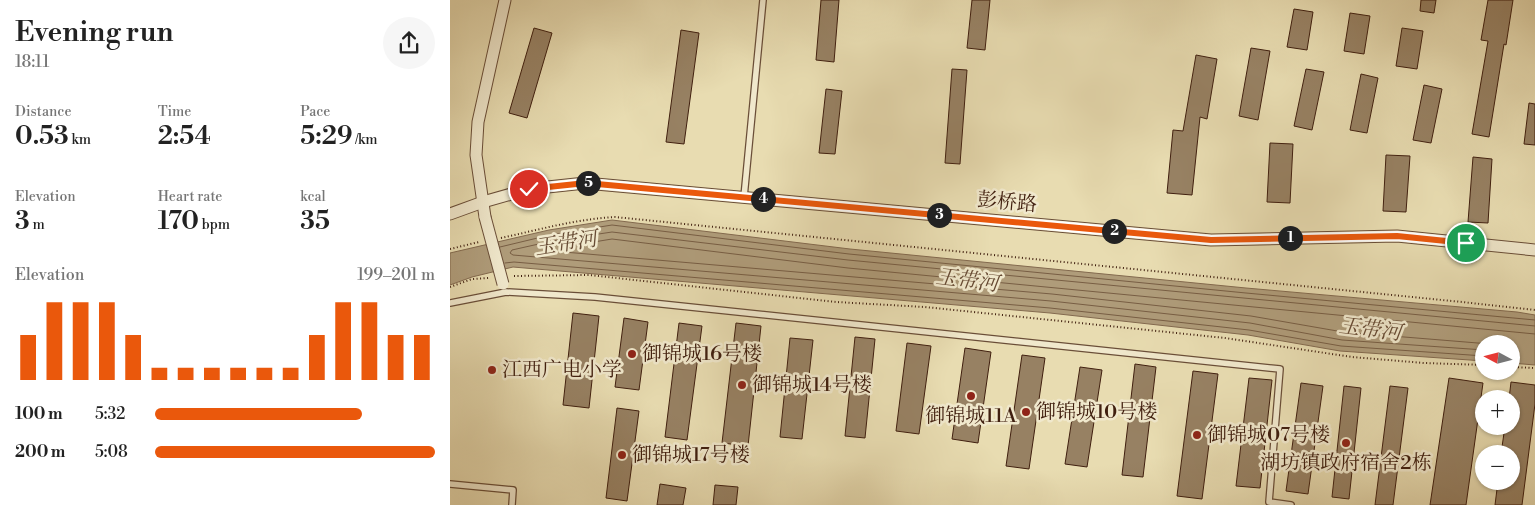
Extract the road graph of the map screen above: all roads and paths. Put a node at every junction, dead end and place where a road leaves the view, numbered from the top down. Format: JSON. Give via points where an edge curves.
{"nodes":[{"id":1,"x":505,"y":0,"type":"edge"},
{"id":2,"x":763,"y":0,"type":"edge"},
{"id":3,"x":744,"y":197,"type":"junction"},
{"id":4,"x":483,"y":202,"type":"junction"},
{"id":5,"x":450,"y":214,"type":"edge"},
{"id":6,"x":498,"y":238,"type":"dead end"},
{"id":7,"x":479,"y":243,"type":"dead end"},
{"id":8,"x":450,"y":249,"type":"edge"},
{"id":9,"x":1535,"y":250,"type":"edge"},
{"id":10,"x":491,"y":278,"type":"dead end"},
{"id":11,"x":506,"y":284,"type":"junction"},
{"id":12,"x":450,"y":287,"type":"edge"},
{"id":13,"x":450,"y":303,"type":"edge"},
{"id":14,"x":1535,"y":310,"type":"edge"},
{"id":15,"x":1475,"y":365,"type":"edge"},
{"id":16,"x":1520,"y":367,"type":"edge"},
{"id":17,"x":1535,"y":368,"type":"edge"},
{"id":18,"x":450,"y":484,"type":"edge"},
{"id":19,"x":512,"y":505,"type":"edge"},
{"id":20,"x":1291,"y":505,"type":"edge"}],
"edges":[{"from":1,"to":4,"type":"street","via":[[478,122],[476,155]]},
{"from":2,"to":3,"type":"lane"},
{"from":3,"to":4,"type":"street","name":"彭桥路","via":[[586,183],[529,189]]},
{"from":3,"to":9,"type":"street","name":"彭桥路","via":[[1211,240],[1397,236]]},
{"from":4,"to":5,"type":"street","name":"彭桥路"},
{"from":4,"to":11,"type":"street","bridge":true},
{"from":6,"to":14,"type":"path","via":[[614,217]]},
{"from":7,"to":8,"type":"path"},
{"from":10,"to":12,"type":"path","via":[[472,279]]},
{"from":11,"to":13,"type":"lane"},
{"from":11,"to":15,"type":"path","via":[[589,274],[836,302],[925,306],[1225,338],[1352,357]]},
{"from":11,"to":20,"type":"lane","via":[[595,297],[1280,368],[1269,502]]},
{"from":16,"to":17,"type":"path"},
{"from":18,"to":19,"type":"lane","via":[[513,490]]}]}
